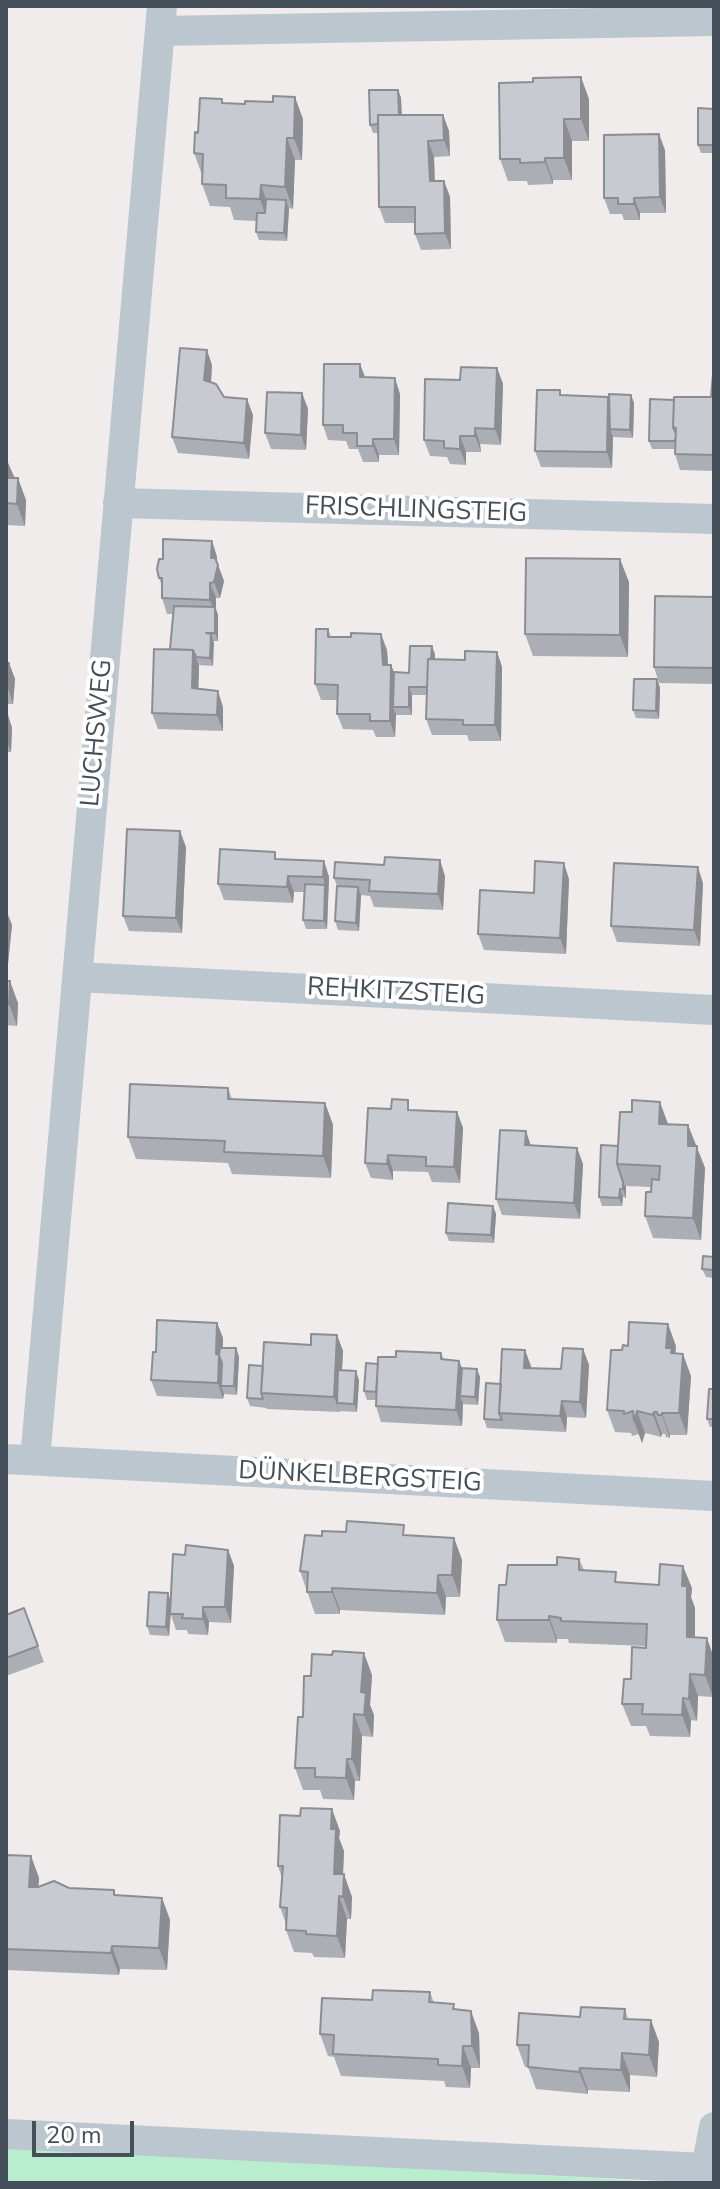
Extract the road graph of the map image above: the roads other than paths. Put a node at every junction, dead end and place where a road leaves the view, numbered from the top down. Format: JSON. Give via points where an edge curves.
{"nodes":[{"id":1,"x":161,"y":19,"type":"edge"},
{"id":2,"x":714,"y":21,"type":"edge"},
{"id":3,"x":118,"y":503,"type":"junction"},
{"id":4,"x":714,"y":519,"type":"edge"},
{"id":5,"x":78,"y":977,"type":"junction"},
{"id":6,"x":714,"y":1010,"type":"edge"},
{"id":7,"x":20,"y":1459,"type":"edge"},
{"id":8,"x":714,"y":1496,"type":"edge"},
{"id":9,"x":714,"y":2127,"type":"edge"},
{"id":10,"x":6,"y":2134,"type":"edge"},
{"id":11,"x":703,"y":2175,"type":"edge"}],
"edges":[{"from":1,"to":2,"type":"street"},
{"from":1,"to":3,"type":"street","name":"LUCHSWEG"},
{"from":3,"to":4,"type":"street","name":"FRISCHLINGSTEIG"},
{"from":3,"to":5,"type":"street","name":"LUCHSWEG"},
{"from":5,"to":6,"type":"street","name":"REHKITZSTEIG"},
{"from":5,"to":7,"type":"street","name":"LUCHSWEG"},
{"from":7,"to":8,"type":"street","name":"DÜNKELBERGSTEIG"},
{"from":9,"to":11,"type":"street"},
{"from":10,"to":11,"type":"street"}]}
